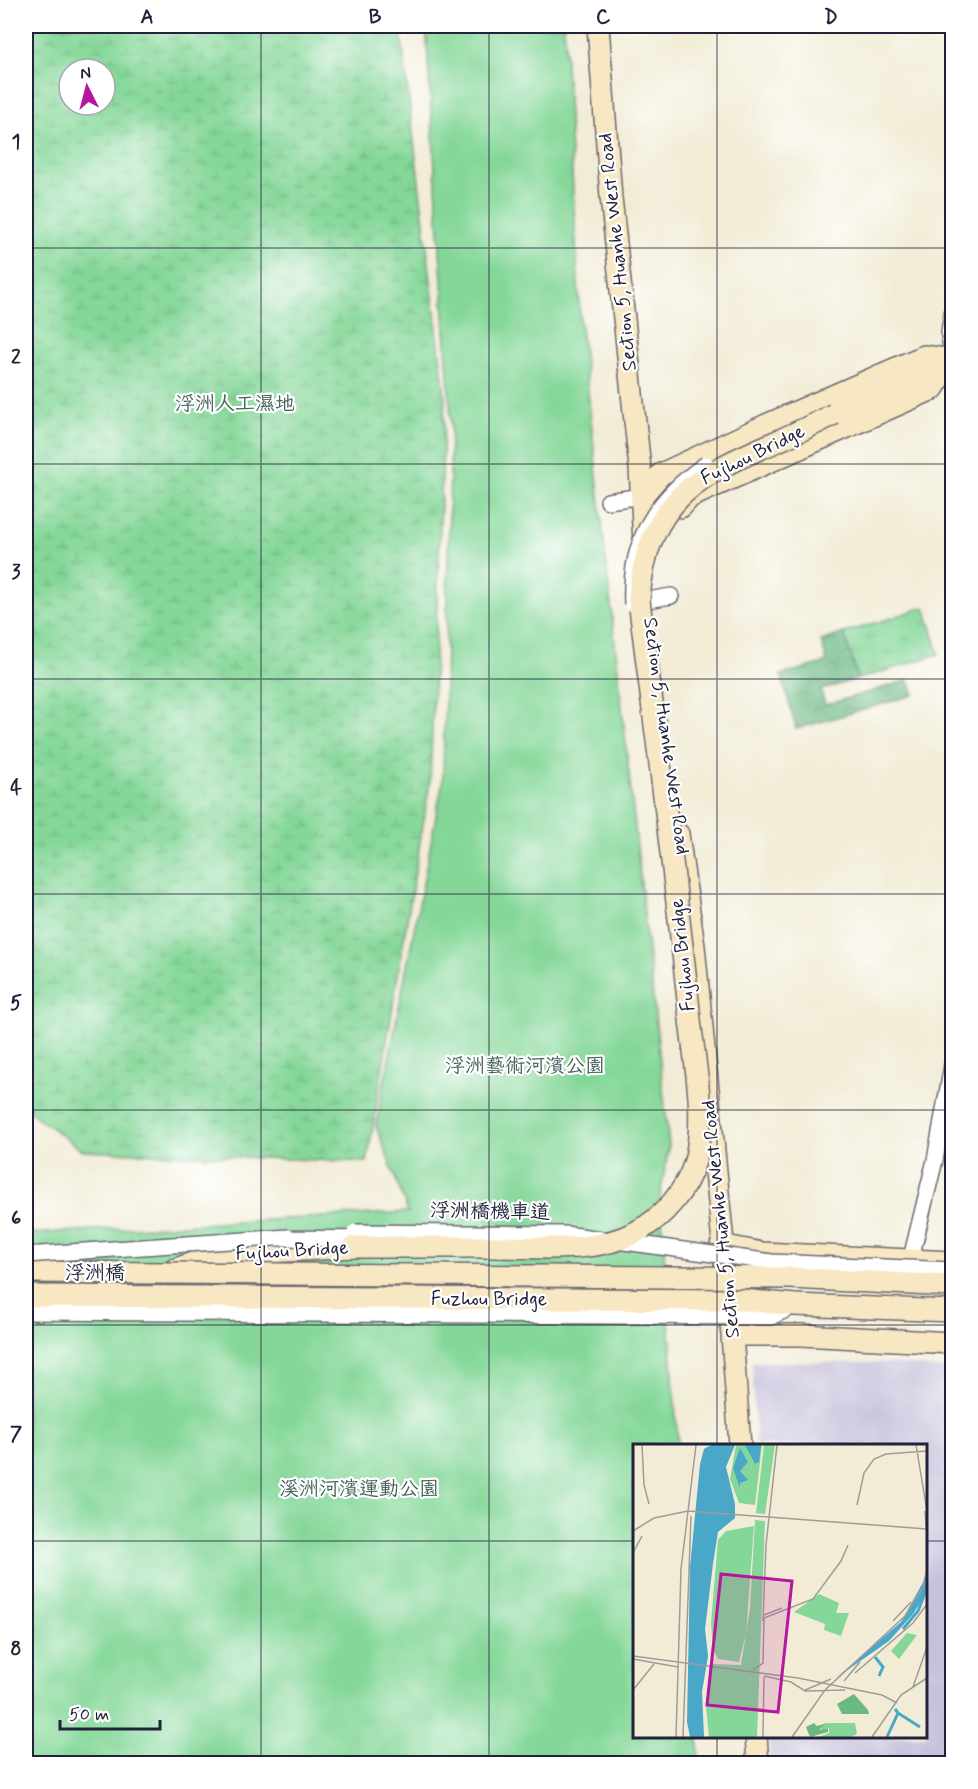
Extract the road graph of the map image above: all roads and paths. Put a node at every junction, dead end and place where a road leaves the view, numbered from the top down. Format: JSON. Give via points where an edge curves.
{"nodes":[{"id":1,"x":598,"y":26,"type":"edge"},
{"id":2,"x":952,"y":313,"type":"edge"},
{"id":3,"x":952,"y":360,"type":"edge"},
{"id":4,"x":834,"y":414,"type":"junction"},
{"id":5,"x":642,"y":496,"type":"junction"},
{"id":6,"x":690,"y":497,"type":"junction"},
{"id":7,"x":608,"y":501,"type":"dead end"},
{"id":8,"x":645,"y":569,"type":"junction"},
{"id":9,"x":671,"y":596,"type":"dead end"},
{"id":10,"x":648,"y":600,"type":"junction"},
{"id":11,"x":952,"y":1065,"type":"edge"},
{"id":12,"x":280,"y":1238,"type":"junction"},
{"id":13,"x":721,"y":1245,"type":"junction"},
{"id":14,"x":26,"y":1255,"type":"edge"},
{"id":15,"x":911,"y":1258,"type":"junction"},
{"id":16,"x":952,"y":1262,"type":"edge"},
{"id":17,"x":952,"y":1270,"type":"edge"},
{"id":18,"x":26,"y":1272,"type":"edge"},
{"id":19,"x":165,"y":1273,"type":"junction"},
{"id":20,"x":952,"y":1286,"type":"edge"},
{"id":21,"x":26,"y":1296,"type":"edge"},
{"id":22,"x":795,"y":1305,"type":"junction"},
{"id":23,"x":922,"y":1310,"type":"junction"},
{"id":24,"x":952,"y":1311,"type":"edge"},
{"id":25,"x":26,"y":1312,"type":"edge"},
{"id":26,"x":952,"y":1318,"type":"edge"},
{"id":27,"x":732,"y":1335,"type":"junction"},
{"id":28,"x":946,"y":1345,"type":"edge"},
{"id":29,"x":740,"y":1444,"type":"edge"},
{"id":30,"x":756,"y":1738,"type":"edge"},
{"id":31,"x":758,"y":1764,"type":"edge"}],
"edges":[{"from":1,"to":5,"type":"main road","name":"Section 5, Huanhe West Road"},
{"from":2,"to":3,"type":"street"},
{"from":3,"to":4,"type":"main road","name":"Fujhou Bridge"},
{"from":3,"to":5,"type":"main road","via":[[924,356],[766,425],[661,474]]},
{"from":3,"to":6,"type":"main road","via":[[933,389]]},
{"from":4,"to":12,"type":"street","bridge":true,"via":[[781,431],[706,464],[684,479],[648,522],[636,551],[631,581],[632,615],[674,946],[691,1118],[690,1146],[672,1191],[640,1221],[600,1237]]},
{"from":4,"to":19,"type":"main road","name":"Fujhou Bridge","bridge":true,"via":[[696,482],[670,505],[654,530],[642,566],[639,600],[700,1120],[695,1161],[672,1204],[637,1232],[600,1245],[354,1247],[214,1255]]},
{"from":5,"to":6,"type":"main road","via":[[664,501]]},
{"from":5,"to":7,"type":"street"},
{"from":5,"to":8,"type":"main road","name":"Section 5, Huanhe West Road"},
{"from":6,"to":8,"type":"main road","via":[[675,513]]},
{"from":8,"to":10,"type":"main road","name":"Section 5, Huanhe West Road"},
{"from":9,"to":10,"type":"street"},
{"from":10,"to":13,"type":"main road","name":"Section 5, Huanhe West Road","via":[[692,929]]},
{"from":11,"to":15,"type":"street","via":[[935,1160]]},
{"from":12,"to":14,"type":"street","name":"浮洲橋機車道","bridge":true},
{"from":12,"to":17,"type":"street","name":"浮洲橋機車道","bridge":true,"via":[[354,1232],[565,1234],[772,1262]]},
{"from":13,"to":15,"type":"main road","via":[[762,1252]]},
{"from":13,"to":27,"type":"main road","name":"Section 5, Huanhe West Road"},
{"from":15,"to":16,"type":"main road"},
{"from":18,"to":19,"type":"main road","name":"浮洲橋"},
{"from":19,"to":20,"type":"main road","name":"Fuzhou Bridge","bridge":true,"via":[[790,1278]]},
{"from":21,"to":22,"type":"main road","name":"Fuzhou Bridge","bridge":true,"via":[[732,1300]]},
{"from":22,"to":23,"type":"main road","name":"Fuzhou Bridge"},
{"from":22,"to":25,"type":"street","bridge":true,"via":[[771,1317]]},
{"from":23,"to":24,"type":"main road","name":"Fuzhou Bridge"},
{"from":23,"to":26,"type":"street"},
{"from":27,"to":28,"type":"main road","via":[[801,1335]]},
{"from":27,"to":29,"type":"main road","name":"Section 5, Huanhe West Road"},
{"from":30,"to":31,"type":"main road"}]}
